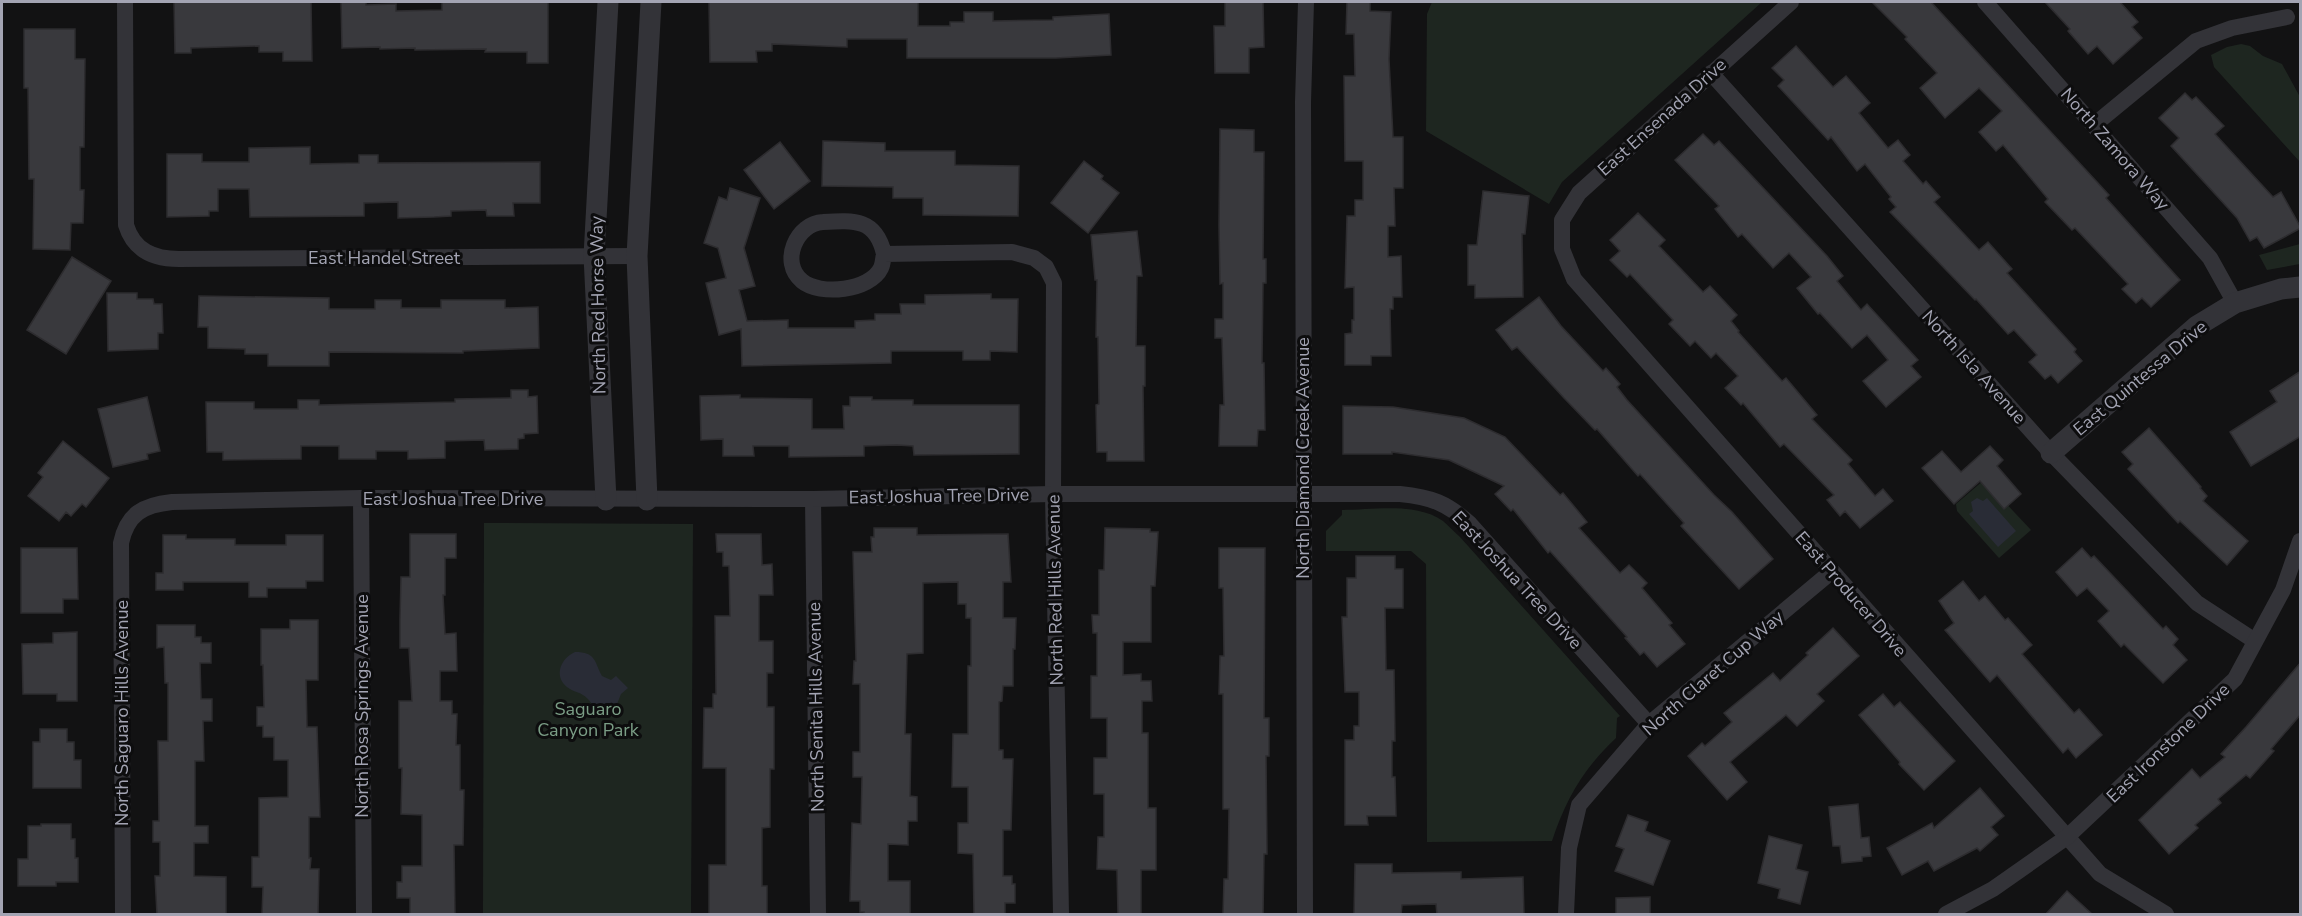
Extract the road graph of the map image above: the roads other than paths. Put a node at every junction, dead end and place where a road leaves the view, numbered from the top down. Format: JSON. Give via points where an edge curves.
{"nodes":[{"id":1,"x":125,"y":2,"type":"edge"},
{"id":2,"x":608,"y":2,"type":"edge"},
{"id":3,"x":651,"y":2,"type":"edge"},
{"id":4,"x":1306,"y":2,"type":"edge"},
{"id":5,"x":1791,"y":2,"type":"edge"},
{"id":6,"x":1985,"y":2,"type":"edge"},
{"id":7,"x":2287,"y":17,"type":"dead end"},
{"id":8,"x":1711,"y":73,"type":"junction"},
{"id":9,"x":2094,"y":125,"type":"junction"},
{"id":10,"x":1562,"y":249,"type":"joint"},
{"id":11,"x":884,"y":254,"type":"junction"},
{"id":12,"x":594,"y":256,"type":"junction"},
{"id":13,"x":637,"y":256,"type":"junction"},
{"id":14,"x":2301,"y":287,"type":"edge"},
{"id":15,"x":2235,"y":303,"type":"junction"},
{"id":16,"x":2051,"y":453,"type":"junction"},
{"id":17,"x":1053,"y":494,"type":"junction"},
{"id":18,"x":1303,"y":494,"type":"junction"},
{"id":19,"x":361,"y":498,"type":"junction"},
{"id":20,"x":813,"y":499,"type":"junction"},
{"id":21,"x":606,"y":500,"type":"junction"},
{"id":22,"x":646,"y":500,"type":"junction"},
{"id":23,"x":134,"y":515,"type":"joint"},
{"id":24,"x":2301,"y":541,"type":"edge"},
{"id":25,"x":1831,"y":572,"type":"junction"},
{"id":26,"x":2255,"y":641,"type":"junction"},
{"id":27,"x":1649,"y":724,"type":"junction"},
{"id":28,"x":2067,"y":837,"type":"junction"},
{"id":29,"x":123,"y":915,"type":"edge"},
{"id":30,"x":364,"y":915,"type":"edge"},
{"id":31,"x":818,"y":915,"type":"edge"},
{"id":32,"x":1060,"y":915,"type":"edge"},
{"id":33,"x":1305,"y":915,"type":"edge"},
{"id":34,"x":1566,"y":915,"type":"edge"},
{"id":35,"x":1946,"y":915,"type":"edge"},
{"id":36,"x":2166,"y":915,"type":"edge"}],
"edges":[{"from":1,"to":12,"type":"street","name":"East Handel Street","via":[[126,225],[135,245],[152,256]]},
{"from":2,"to":12,"type":"street","name":"North Red Horse Way"},
{"from":3,"to":13,"type":"street"},
{"from":4,"to":18,"type":"street","name":"North Diamond Creek Avenue"},
{"from":5,"to":8,"type":"street","name":"East Ensenada Drive"},
{"from":6,"to":9,"type":"street","name":"North Zamora Way"},
{"from":7,"to":9,"type":"street","via":[[2232,28],[2196,41]]},
{"from":8,"to":10,"type":"street","name":"East Ensenada Drive","via":[[1579,193],[1562,220]]},
{"from":8,"to":16,"type":"street","name":"North Isla Avenue"},
{"from":9,"to":15,"type":"street","name":"North Zamora Way","via":[[2210,258]]},
{"from":10,"to":25,"type":"street","name":"East Producer Drive","via":[[1574,279]]},
{"from":11,"to":11,"type":"street","via":[[882,268],[869,281],[852,288],[819,288],[802,280],[792,257],[799,234],[811,224],[822,222],[857,222],[870,227],[880,238]]},
{"from":11,"to":17,"type":"street","name":"North Red Hills Avenue","via":[[1012,252],[1034,258],[1046,267],[1054,283]]},
{"from":12,"to":13,"type":"street","name":"East Handel Street"},
{"from":12,"to":21,"type":"street","name":"North Red Horse Way"},
{"from":13,"to":22,"type":"street"},
{"from":14,"to":15,"type":"street","name":"East Quintessa Drive"},
{"from":15,"to":16,"type":"street","name":"East Quintessa Drive","via":[[2197,326]]},
{"from":16,"to":26,"type":"street","name":"North Isla Avenue","via":[[2197,603]]},
{"from":17,"to":18,"type":"street","name":"East Joshua Tree Drive"},
{"from":17,"to":20,"type":"street","name":"East Joshua Tree Drive"},
{"from":17,"to":32,"type":"street","name":"North Red Hills Avenue"},
{"from":18,"to":27,"type":"street","name":"East Joshua Tree Drive","via":[[1410,495],[1441,502],[1470,524]]},
{"from":18,"to":33,"type":"street","name":"North Diamond Creek Avenue"},
{"from":19,"to":21,"type":"street","name":"East Joshua Tree Drive"},
{"from":19,"to":23,"type":"street","name":"East Joshua Tree Drive","via":[[172,502],[151,504]]},
{"from":19,"to":30,"type":"street","name":"North Rosa Springs Avenue"},
{"from":20,"to":22,"type":"street","name":"East Joshua Tree Drive"},
{"from":20,"to":31,"type":"street","name":"North Senita Hills Avenue"},
{"from":21,"to":22,"type":"street","name":"East Joshua Tree Drive"},
{"from":23,"to":29,"type":"street","name":"North Saguaro Hills Avenue","via":[[120,543]]},
{"from":24,"to":26,"type":"street","name":"East Ironstone Drive","via":[[2283,590]]},
{"from":25,"to":27,"type":"street","name":"North Claret Cup Way"},
{"from":25,"to":28,"type":"street","name":"East Producer Drive"},
{"from":26,"to":28,"type":"street","name":"East Ironstone Drive","via":[[2235,679]]},
{"from":27,"to":34,"type":"street","name":"North Claret Cup Way","via":[[1579,805],[1569,849]]},
{"from":28,"to":35,"type":"street","name":"East Ironstone Drive","via":[[1993,889]]},
{"from":28,"to":36,"type":"street","name":"East Producer Drive","via":[[2100,874]]}]}
